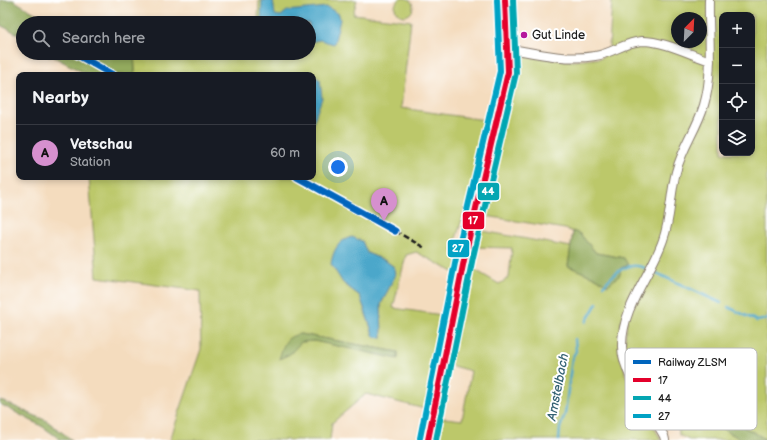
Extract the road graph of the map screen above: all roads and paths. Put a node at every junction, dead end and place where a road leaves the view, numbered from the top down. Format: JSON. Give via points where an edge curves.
{"nodes":[{"id":1,"x":505,"y":0,"type":"edge"},
{"id":2,"x":709,"y":0,"type":"edge"},
{"id":3,"x":506,"y":48,"type":"junction"},
{"id":4,"x":710,"y":61,"type":"junction"},
{"id":5,"x":625,"y":360,"type":"edge"},
{"id":6,"x":661,"y":430,"type":"edge"},
{"id":7,"x":428,"y":440,"type":"edge"},
{"id":8,"x":665,"y":440,"type":"edge"}],
"edges":[{"from":1,"to":3,"type":"street"},
{"from":2,"to":4,"type":"street"},
{"from":3,"to":4,"type":"street","via":[[580,58],[603,55],[631,43],[649,42]]},
{"from":3,"to":7,"type":"street","via":[[508,72],[465,255]]},
{"from":4,"to":5,"type":"street","via":[[707,94],[701,114],[678,164],[664,239],[627,316],[622,337]]},
{"from":6,"to":8,"type":"street"}]}
